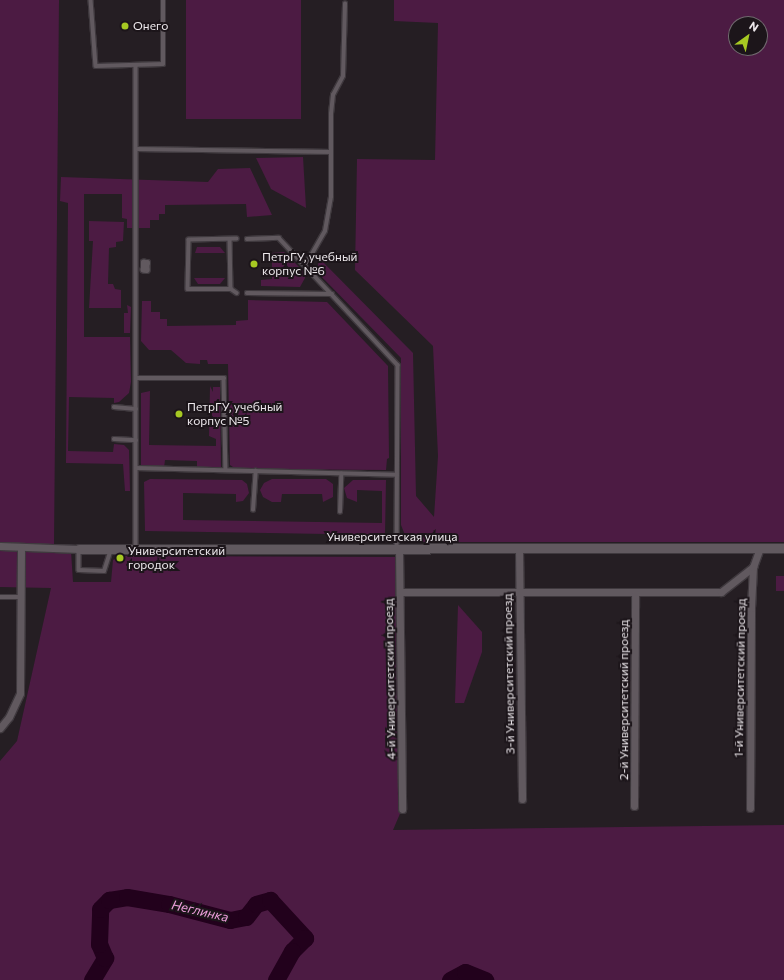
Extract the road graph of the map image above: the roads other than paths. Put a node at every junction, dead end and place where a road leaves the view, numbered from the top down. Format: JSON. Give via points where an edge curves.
{"nodes":[{"id":1,"x":92,"y":0,"type":"edge"},
{"id":2,"x":162,"y":0,"type":"edge"},
{"id":3,"x":345,"y":4,"type":"dead end"},
{"id":4,"x":136,"y":66,"type":"junction"},
{"id":5,"x":138,"y":149,"type":"junction"},
{"id":6,"x":330,"y":152,"type":"junction"},
{"id":7,"x":230,"y":239,"type":"junction"},
{"id":8,"x":237,"y":239,"type":"dead end"},
{"id":9,"x":247,"y":239,"type":"dead end"},
{"id":10,"x":305,"y":266,"type":"junction"},
{"id":11,"x":231,"y":289,"type":"junction"},
{"id":12,"x":237,"y":293,"type":"dead end"},
{"id":13,"x":247,"y":294,"type":"dead end"},
{"id":14,"x":332,"y":294,"type":"junction"},
{"id":15,"x":136,"y":378,"type":"junction"},
{"id":16,"x":114,"y":407,"type":"dead end"},
{"id":17,"x":136,"y":409,"type":"junction"},
{"id":18,"x":114,"y":439,"type":"dead end"},
{"id":19,"x":136,"y":440,"type":"junction"},
{"id":20,"x":136,"y":468,"type":"junction"},
{"id":21,"x":226,"y":470,"type":"junction"},
{"id":22,"x":256,"y":471,"type":"junction"},
{"id":23,"x":341,"y":474,"type":"junction"},
{"id":24,"x":397,"y":475,"type":"junction"},
{"id":25,"x":253,"y":510,"type":"dead end"},
{"id":26,"x":340,"y":512,"type":"dead end"},
{"id":27,"x":0,"y":546,"type":"edge"},
{"id":28,"x":21,"y":547,"type":"junction"},
{"id":29,"x":398,"y":548,"type":"junction"},
{"id":30,"x":519,"y":548,"type":"junction"},
{"id":31,"x":760,"y":548,"type":"junction"},
{"id":32,"x":784,"y":548,"type":"edge"},
{"id":33,"x":79,"y":549,"type":"junction"},
{"id":34,"x":112,"y":549,"type":"junction"},
{"id":35,"x":136,"y":549,"type":"junction"},
{"id":36,"x":753,"y":567,"type":"junction"},
{"id":37,"x":519,"y":590,"type":"junction"},
{"id":38,"x":400,"y":592,"type":"junction"},
{"id":39,"x":635,"y":594,"type":"junction"},
{"id":40,"x":0,"y":596,"type":"edge"},
{"id":41,"x":21,"y":597,"type":"junction"},
{"id":42,"x":0,"y":717,"type":"edge"},
{"id":43,"x":9,"y":717,"type":"junction"},
{"id":44,"x":0,"y":728,"type":"edge"},
{"id":45,"x":522,"y":799,"type":"dead end"},
{"id":46,"x":634,"y":806,"type":"dead end"},
{"id":47,"x":750,"y":808,"type":"dead end"},
{"id":48,"x":402,"y":809,"type":"dead end"}],
"edges":[{"from":1,"to":4,"type":"lane","via":[[96,66]]},
{"from":2,"to":4,"type":"lane","via":[[163,64]]},
{"from":3,"to":6,"type":"lane","via":[[343,76],[333,96]]},
{"from":4,"to":5,"type":"lane"},
{"from":5,"to":6,"type":"lane"},
{"from":5,"to":15,"type":"lane"},
{"from":6,"to":10,"type":"lane","via":[[331,197],[325,231]]},
{"from":7,"to":8,"type":"lane"},
{"from":7,"to":11,"type":"lane"},
{"from":7,"to":11,"type":"lane","via":[[189,240],[188,289]]},
{"from":9,"to":10,"type":"lane","via":[[279,238]]},
{"from":10,"to":14,"type":"lane"},
{"from":11,"to":12,"type":"lane"},
{"from":13,"to":14,"type":"lane"},
{"from":14,"to":24,"type":"lane","via":[[398,365]]},
{"from":15,"to":17,"type":"lane"},
{"from":15,"to":21,"type":"lane","via":[[224,378]]},
{"from":16,"to":17,"type":"lane"},
{"from":17,"to":19,"type":"lane"},
{"from":18,"to":19,"type":"lane"},
{"from":19,"to":20,"type":"lane"},
{"from":20,"to":21,"type":"lane"},
{"from":20,"to":35,"type":"lane"},
{"from":21,"to":22,"type":"lane"},
{"from":22,"to":23,"type":"lane"},
{"from":22,"to":25,"type":"lane"},
{"from":23,"to":24,"type":"lane"},
{"from":23,"to":26,"type":"lane"},
{"from":24,"to":29,"type":"lane"},
{"from":27,"to":28,"type":"street","name":"Университетская улица"},
{"from":28,"to":33,"type":"street","name":"Университетская улица"},
{"from":28,"to":41,"type":"street"},
{"from":29,"to":30,"type":"street","name":"Университетская улица"},
{"from":29,"to":35,"type":"street","name":"Университетская улица"},
{"from":29,"to":38,"type":"street","name":"4-й Университетский проезд"},
{"from":30,"to":31,"type":"street","name":"Университетская улица"},
{"from":30,"to":37,"type":"street","name":"3-й Университетский проезд"},
{"from":31,"to":32,"type":"street","name":"Университетская улица"},
{"from":31,"to":36,"type":"street","name":"1-й Университетский проезд"},
{"from":33,"to":34,"type":"street","name":"Университетская улица"},
{"from":33,"to":34,"type":"lane","via":[[79,570],[104,571]]},
{"from":34,"to":35,"type":"street","name":"Университетская улица"},
{"from":36,"to":39,"type":"street","via":[[721,592]]},
{"from":36,"to":47,"type":"street","name":"1-й Университетский проезд"},
{"from":37,"to":38,"type":"street"},
{"from":37,"to":39,"type":"street"},
{"from":37,"to":45,"type":"street","name":"3-й Университетский проезд"},
{"from":38,"to":48,"type":"street","name":"4-й Университетский проезд"},
{"from":39,"to":46,"type":"street","name":"2-й Университетский проезд"},
{"from":40,"to":41,"type":"lane"},
{"from":41,"to":43,"type":"street","via":[[20,693]]},
{"from":42,"to":43,"type":"street"},
{"from":43,"to":44,"type":"street"}]}
